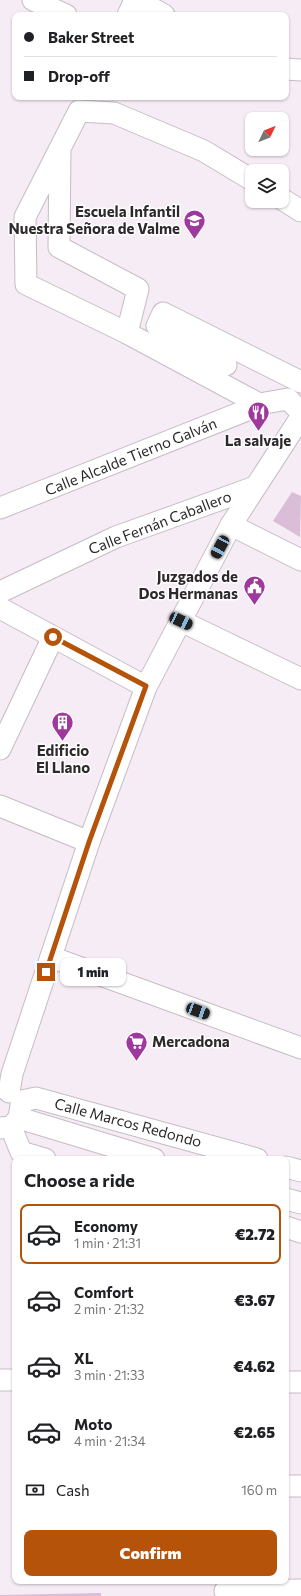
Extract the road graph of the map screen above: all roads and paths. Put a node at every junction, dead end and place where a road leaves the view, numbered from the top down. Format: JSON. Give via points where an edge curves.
{"nodes":[{"id":1,"x":33,"y":0,"type":"edge"},
{"id":2,"x":136,"y":0,"type":"edge"},
{"id":3,"x":59,"y":12,"type":"edge"},
{"id":4,"x":130,"y":12,"type":"edge"},
{"id":5,"x":158,"y":12,"type":"edge"},
{"id":6,"x":289,"y":69,"type":"edge"},
{"id":7,"x":301,"y":70,"type":"edge"},
{"id":8,"x":82,"y":104,"type":"edge"},
{"id":9,"x":60,"y":148,"type":"junction"},
{"id":10,"x":245,"y":176,"type":"edge"},
{"id":11,"x":289,"y":203,"type":"edge"},
{"id":12,"x":301,"y":211,"type":"edge"},
{"id":13,"x":136,"y":297,"type":"junction"},
{"id":14,"x":163,"y":313,"type":"junction"},
{"id":15,"x":127,"y":333,"type":"junction"},
{"id":16,"x":226,"y":364,"type":"dead end"},
{"id":17,"x":301,"y":382,"type":"edge"},
{"id":18,"x":261,"y":405,"type":"junction"},
{"id":19,"x":301,"y":412,"type":"edge"},
{"id":20,"x":301,"y":417,"type":"edge"},
{"id":21,"x":255,"y":487,"type":"junction"},
{"id":22,"x":0,"y":508,"type":"edge"},
{"id":23,"x":231,"y":525,"type":"junction"},
{"id":24,"x":301,"y":560,"type":"edge"},
{"id":25,"x":0,"y":592,"type":"edge"},
{"id":26,"x":0,"y":608,"type":"edge"},
{"id":27,"x":181,"y":621,"type":"junction"},
{"id":28,"x":53,"y":637,"type":"junction"},
{"id":29,"x":301,"y":679,"type":"edge"},
{"id":30,"x":146,"y":686,"type":"junction"},
{"id":31,"x":0,"y":749,"type":"edge"},
{"id":32,"x":0,"y":806,"type":"edge"},
{"id":33,"x":89,"y":842,"type":"junction"},
{"id":34,"x":51,"y":957,"type":"junction"},
{"id":35,"x":301,"y":1048,"type":"edge"},
{"id":36,"x":10,"y":1110,"type":"edge"},
{"id":37,"x":35,"y":1156,"type":"edge"},
{"id":38,"x":145,"y":1156,"type":"edge"},
{"id":39,"x":246,"y":1156,"type":"edge"},
{"id":40,"x":289,"y":1168,"type":"edge"},
{"id":41,"x":301,"y":1171,"type":"edge"},
{"id":42,"x":289,"y":1199,"type":"edge"},
{"id":43,"x":301,"y":1203,"type":"edge"},
{"id":44,"x":289,"y":1229,"type":"edge"},
{"id":45,"x":301,"y":1232,"type":"edge"},
{"id":46,"x":0,"y":1380,"type":"edge"},
{"id":47,"x":12,"y":1380,"type":"edge"},
{"id":48,"x":289,"y":1382,"type":"edge"},
{"id":49,"x":301,"y":1382,"type":"edge"},
{"id":50,"x":289,"y":1486,"type":"edge"},
{"id":51,"x":301,"y":1486,"type":"edge"},
{"id":52,"x":225,"y":1589,"type":"edge"},
{"id":53,"x":301,"y":1590,"type":"edge"}],
"edges":[{"from":1,"to":3,"type":"street"},
{"from":2,"to":4,"type":"street"},
{"from":2,"to":5,"type":"street"},
{"from":6,"to":7,"type":"street"},
{"from":8,"to":9,"type":"street"},
{"from":8,"to":10,"type":"street","via":[[114,113],[204,151]]},
{"from":9,"to":13,"type":"street","via":[[59,247],[138,289]]},
{"from":9,"to":15,"type":"street","via":[[25,217],[26,284]]},
{"from":11,"to":12,"type":"street"},
{"from":13,"to":14,"type":"street"},
{"from":13,"to":15,"type":"street"},
{"from":14,"to":16,"type":"street","via":[[157,326]]},
{"from":14,"to":17,"type":"street"},
{"from":15,"to":18,"type":"street"},
{"from":18,"to":19,"type":"street","name":"Calle Alcalde Tierno Galván","via":[[288,399]]},
{"from":18,"to":22,"type":"street","name":"Calle Alcalde Tierno Galván"},
{"from":20,"to":21,"type":"street"},
{"from":21,"to":23,"type":"street"},
{"from":21,"to":25,"type":"street","name":"Calle Fernán Caballero","via":[[116,537]]},
{"from":23,"to":24,"type":"street"},
{"from":23,"to":27,"type":"street"},
{"from":26,"to":28,"type":"street"},
{"from":27,"to":29,"type":"street"},
{"from":27,"to":30,"type":"street"},
{"from":28,"to":30,"type":"street"},
{"from":28,"to":31,"type":"street"},
{"from":30,"to":33,"type":"street"},
{"from":32,"to":33,"type":"street"},
{"from":33,"to":34,"type":"street"},
{"from":34,"to":35,"type":"street"},
{"from":34,"to":36,"type":"street","via":[[12,1074]]},
{"from":36,"to":37,"type":"street","via":[[21,1152]]},
{"from":36,"to":38,"type":"street"},
{"from":36,"to":39,"type":"street","name":"Calle Marcos Redondo","via":[[36,1098]]},
{"from":40,"to":41,"type":"street"},
{"from":42,"to":43,"type":"street"},
{"from":44,"to":45,"type":"street"},
{"from":46,"to":47,"type":"street"},
{"from":48,"to":49,"type":"street"},
{"from":50,"to":51,"type":"street"},
{"from":52,"to":53,"type":"street"}]}
